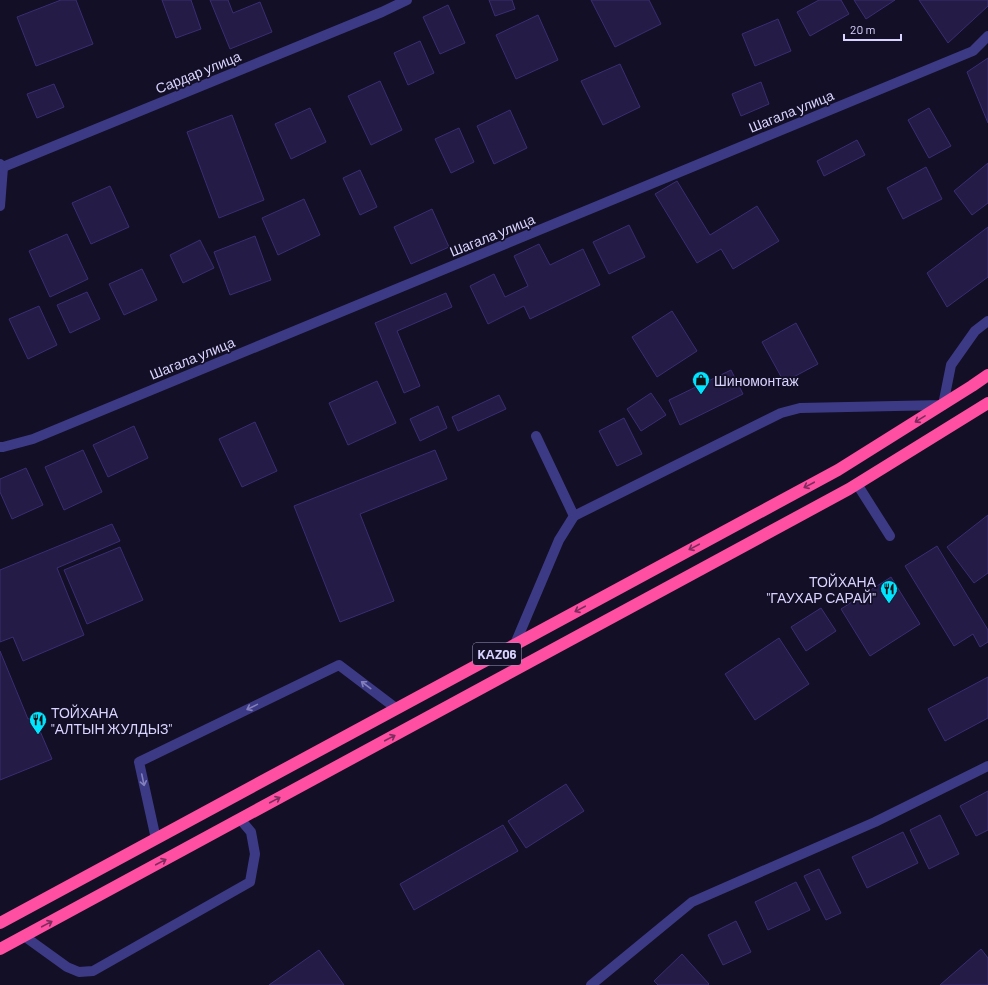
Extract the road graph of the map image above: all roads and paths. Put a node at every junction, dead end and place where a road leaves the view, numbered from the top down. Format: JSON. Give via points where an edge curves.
{"nodes":[{"id":1,"x":407,"y":0,"type":"edge"},
{"id":2,"x":988,"y":36,"type":"edge"},
{"id":3,"x":2,"y":166,"type":"edge"},
{"id":4,"x":0,"y":206,"type":"edge"},
{"id":5,"x":988,"y":321,"type":"edge"},
{"id":6,"x":988,"y":375,"type":"edge"},
{"id":7,"x":988,"y":403,"type":"edge"},
{"id":8,"x":943,"y":405,"type":"junction"},
{"id":9,"x":536,"y":436,"type":"dead end"},
{"id":10,"x":0,"y":447,"type":"edge"},
{"id":11,"x":857,"y":484,"type":"junction"},
{"id":12,"x":574,"y":516,"type":"junction"},
{"id":13,"x":890,"y":536,"type":"dead end"},
{"id":14,"x":515,"y":644,"type":"junction"},
{"id":15,"x":397,"y":709,"type":"junction"},
{"id":16,"x":988,"y":766,"type":"edge"},
{"id":17,"x":240,"y":819,"type":"junction"},
{"id":18,"x":156,"y":839,"type":"junction"},
{"id":19,"x":0,"y":923,"type":"edge"},
{"id":20,"x":24,"y":936,"type":"junction"},
{"id":21,"x":0,"y":949,"type":"edge"},
{"id":22,"x":591,"y":985,"type":"edge"}],
"edges":[{"from":1,"to":3,"type":"street","name":"Сардар улица"},
{"from":2,"to":10,"type":"street","name":"Шагала улица","via":[[973,51],[33,439]]},
{"from":3,"to":4,"type":"street"},
{"from":5,"to":8,"type":"street","via":[[975,330],[951,365]]},
{"from":6,"to":8,"type":"highway","number":"KАZ06"},
{"from":7,"to":11,"type":"highway","number":"KАZ06"},
{"from":8,"to":12,"type":"street","via":[[800,408],[782,413]]},
{"from":8,"to":14,"type":"highway","number":"KАZ06","one_way":true,"via":[[838,470]]},
{"from":9,"to":12,"type":"street"},
{"from":11,"to":13,"type":"street"},
{"from":17,"to":11,"type":"highway","number":"KАZ06","one_way":true},
{"from":12,"to":14,"type":"street","via":[[559,540]]},
{"from":14,"to":15,"type":"highway","number":"KАZ06"},
{"from":15,"to":18,"type":"highway","number":"KАZ06"},
{"from":15,"to":18,"type":"street","one_way":true,"via":[[339,665],[139,762]]},
{"from":16,"to":22,"type":"street","via":[[875,822],[692,902]]},
{"from":20,"to":17,"type":"highway","number":"KАZ06","one_way":true},
{"from":17,"to":20,"type":"street","via":[[252,832],[255,854],[250,882],[94,972],[79,972],[67,967]]},
{"from":18,"to":19,"type":"highway","number":"KАZ06"},
{"from":20,"to":21,"type":"highway","number":"KАZ06"}]}
